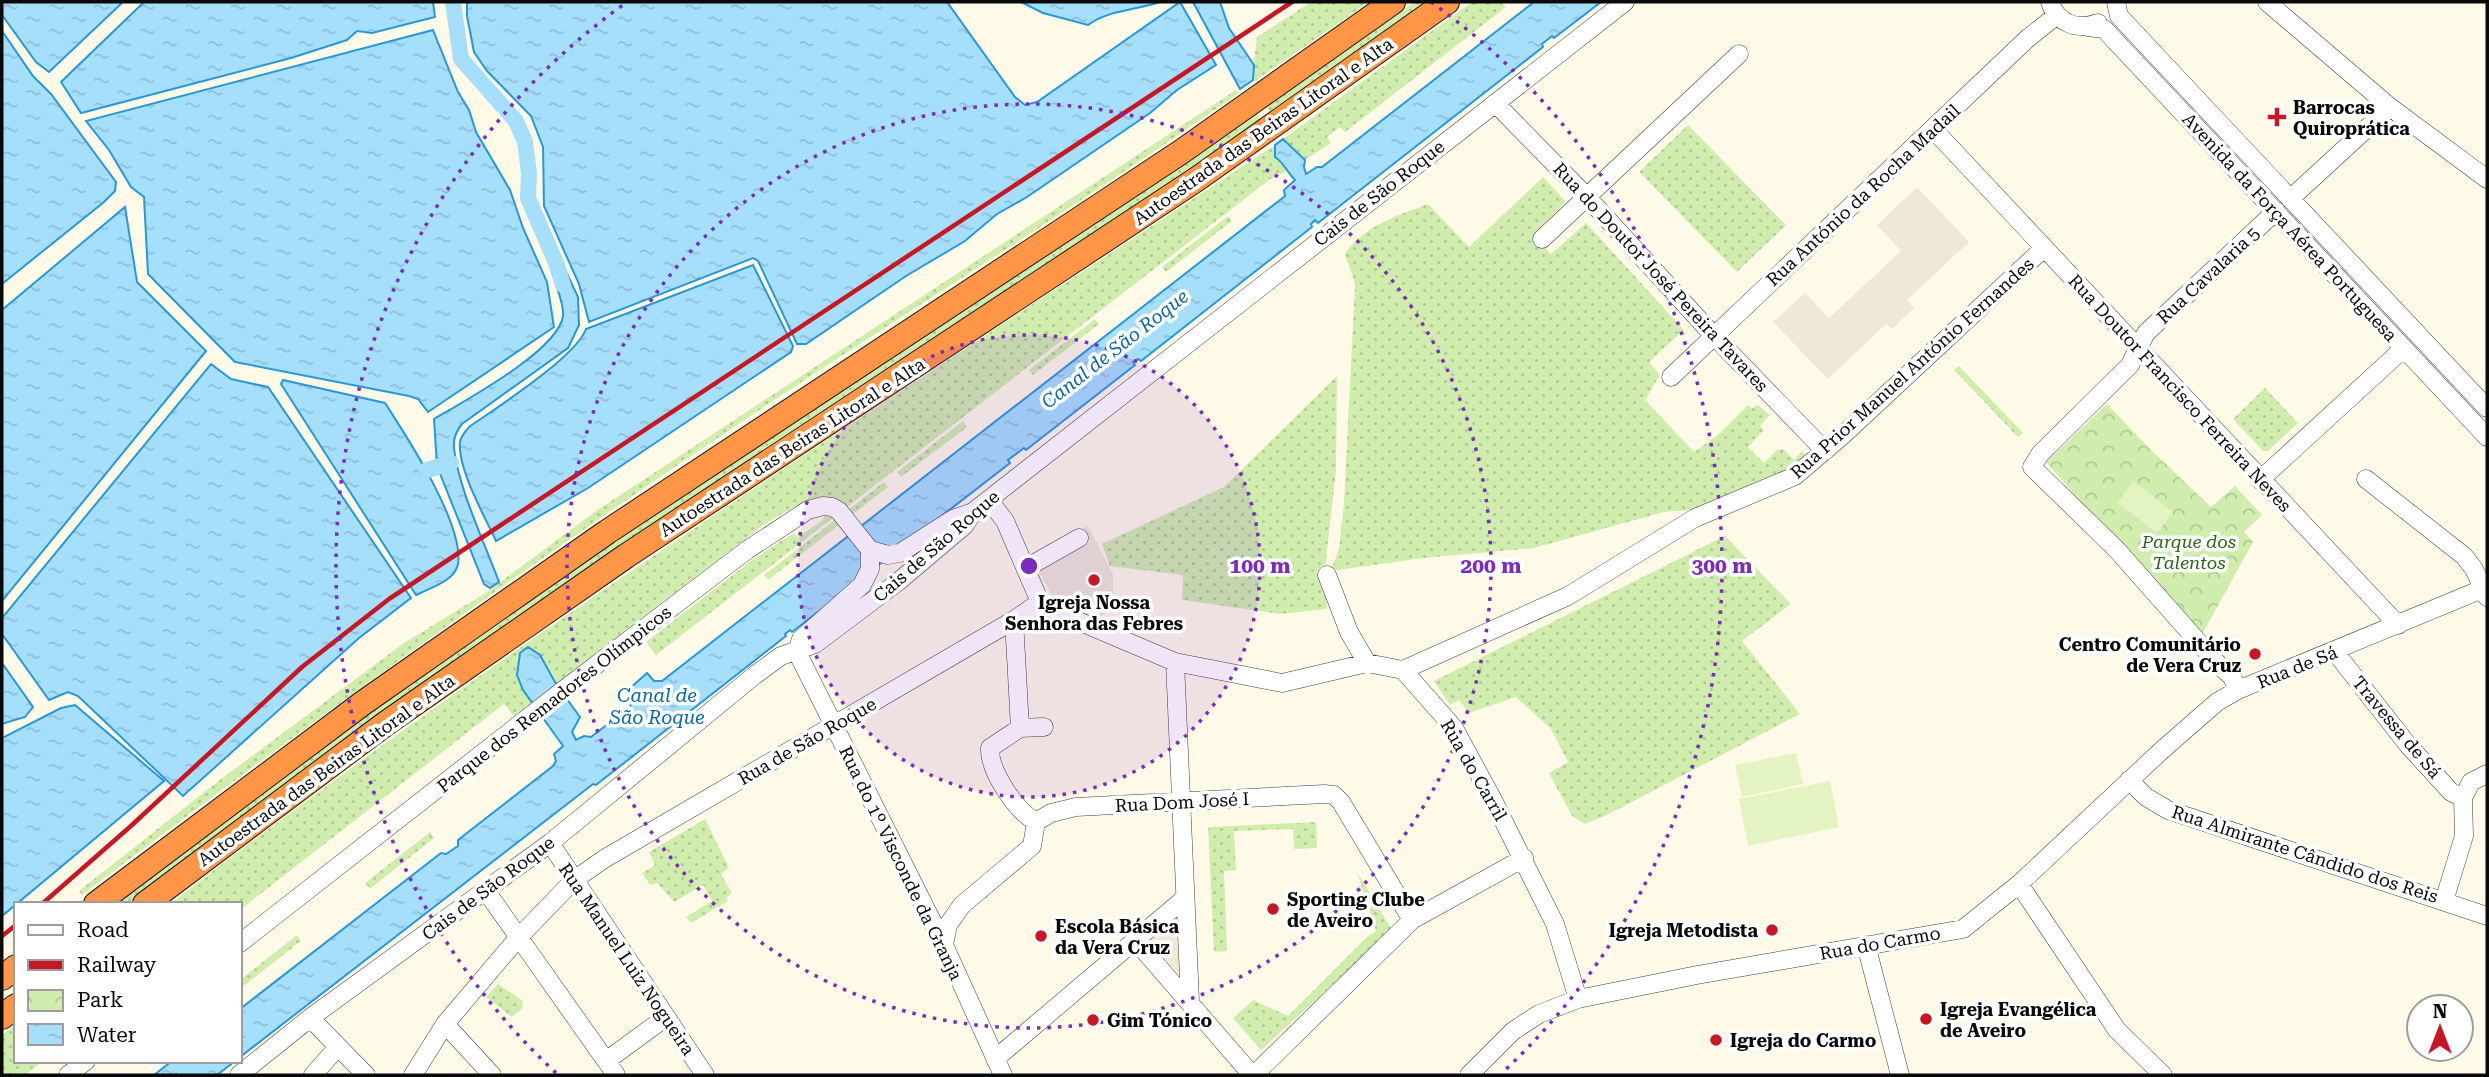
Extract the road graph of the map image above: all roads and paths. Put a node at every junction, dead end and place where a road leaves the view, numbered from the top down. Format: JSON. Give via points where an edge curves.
{"nodes":[{"id":1,"x":1393,"y":2,"type":"edge"},
{"id":2,"x":1447,"y":2,"type":"edge"},
{"id":3,"x":1625,"y":2,"type":"edge"},
{"id":4,"x":2115,"y":2,"type":"edge"},
{"id":5,"x":2267,"y":2,"type":"edge"},
{"id":6,"x":2053,"y":8,"type":"edge"},
{"id":7,"x":2088,"y":27,"type":"junction"},
{"id":8,"x":1739,"y":54,"type":"dead end"},
{"id":9,"x":1495,"y":103,"type":"junction"},
{"id":10,"x":2390,"y":107,"type":"junction"},
{"id":11,"x":1933,"y":129,"type":"junction"},
{"id":12,"x":2487,"y":178,"type":"edge"},
{"id":13,"x":1587,"y":197,"type":"junction"},
{"id":14,"x":2283,"y":205,"type":"junction"},
{"id":15,"x":1542,"y":239,"type":"dead end"},
{"id":16,"x":2044,"y":248,"type":"junction"},
{"id":17,"x":1714,"y":336,"type":"junction"},
{"id":18,"x":2139,"y":347,"type":"junction"},
{"id":19,"x":2403,"y":349,"type":"junction"},
{"id":20,"x":2453,"y":372,"type":"junction"},
{"id":21,"x":1671,"y":377,"type":"dead end"},
{"id":22,"x":2437,"y":385,"type":"junction"},
{"id":23,"x":2483,"y":404,"type":"edge"},
{"id":24,"x":2463,"y":412,"type":"junction"},
{"id":25,"x":2487,"y":437,"type":"edge"},
{"id":26,"x":1825,"y":450,"type":"junction"},
{"id":27,"x":2365,"y":479,"type":"dead end"},
{"id":28,"x":2260,"y":480,"type":"junction"},
{"id":29,"x":989,"y":500,"type":"junction"},
{"id":30,"x":974,"y":511,"type":"junction"},
{"id":31,"x":1079,"y":538,"type":"dead end"},
{"id":32,"x":870,"y":550,"type":"junction"},
{"id":33,"x":1026,"y":569,"type":"junction"},
{"id":34,"x":1327,"y":575,"type":"dead end"},
{"id":35,"x":2486,"y":591,"type":"edge"},
{"id":36,"x":1041,"y":602,"type":"junction"},
{"id":37,"x":1014,"y":620,"type":"junction"},
{"id":38,"x":2398,"y":625,"type":"junction"},
{"id":39,"x":797,"y":652,"type":"junction"},
{"id":40,"x":2335,"y":652,"type":"junction"},
{"id":41,"x":1175,"y":662,"type":"junction"},
{"id":42,"x":1367,"y":663,"type":"junction"},
{"id":43,"x":1404,"y":670,"type":"junction"},
{"id":44,"x":2238,"y":690,"type":"junction"},
{"id":45,"x":834,"y":726,"type":"junction"},
{"id":46,"x":1044,"y":727,"type":"dead end"},
{"id":47,"x":1020,"y":728,"type":"junction"},
{"id":48,"x":2487,"y":774,"type":"edge"},
{"id":49,"x":2129,"y":780,"type":"junction"},
{"id":50,"x":2463,"y":798,"type":"junction"},
{"id":51,"x":1180,"y":802,"type":"junction"},
{"id":52,"x":1036,"y":822,"type":"junction"},
{"id":53,"x":550,"y":843,"type":"junction"},
{"id":54,"x":1524,"y":858,"type":"junction"},
{"id":55,"x":574,"y":880,"type":"junction"},
{"id":56,"x":2019,"y":884,"type":"junction"},
{"id":57,"x":486,"y":891,"type":"junction"},
{"id":58,"x":1185,"y":898,"type":"junction"},
{"id":59,"x":2444,"y":901,"type":"junction"},
{"id":60,"x":99,"y":902,"type":"edge"},
{"id":61,"x":148,"y":902,"type":"edge"},
{"id":62,"x":2487,"y":916,"type":"edge"},
{"id":63,"x":1412,"y":920,"type":"junction"},
{"id":64,"x":518,"y":938,"type":"junction"},
{"id":65,"x":1135,"y":940,"type":"junction"},
{"id":66,"x":242,"y":941,"type":"edge"},
{"id":67,"x":1866,"y":945,"type":"junction"},
{"id":68,"x":944,"y":946,"type":"junction"},
{"id":69,"x":1578,"y":999,"type":"junction"},
{"id":70,"x":1190,"y":1001,"type":"junction"},
{"id":71,"x":666,"y":1017,"type":"junction"},
{"id":72,"x":310,"y":1018,"type":"junction"},
{"id":73,"x":445,"y":1024,"type":"junction"},
{"id":74,"x":337,"y":1048,"type":"junction"},
{"id":75,"x":995,"y":1059,"type":"junction"},
{"id":76,"x":83,"y":1063,"type":"edge"},
{"id":77,"x":611,"y":1068,"type":"edge"},
{"id":78,"x":68,"y":1075,"type":"edge"},
{"id":79,"x":239,"y":1075,"type":"edge"},
{"id":80,"x":313,"y":1075,"type":"edge"},
{"id":81,"x":366,"y":1075,"type":"edge"},
{"id":82,"x":412,"y":1075,"type":"edge"},
{"id":83,"x":492,"y":1075,"type":"edge"},
{"id":84,"x":705,"y":1075,"type":"edge"},
{"id":85,"x":1003,"y":1075,"type":"edge"},
{"id":86,"x":1253,"y":1075,"type":"edge"},
{"id":87,"x":1469,"y":1075,"type":"edge"},
{"id":88,"x":1900,"y":1075,"type":"edge"},
{"id":89,"x":2163,"y":1075,"type":"edge"}],
"edges":[{"from":1,"to":60,"type":"highway","name":"Autoestrada das Beiras Litoral e Alta","via":[[1181,152],[607,532],[363,703]]},
{"from":2,"to":61,"type":"highway","name":"Autoestrada das Beiras Litoral e Alta","via":[[1197,179],[626,556],[385,724]]},
{"from":3,"to":9,"type":"street","name":"Cais de São Roque"},
{"from":4,"to":7,"type":"street","via":[[2106,18]]},
{"from":4,"to":14,"type":"street","name":"Avenida da Força Aérea Portuguesa","via":[[2119,16]]},
{"from":5,"to":10,"type":"street"},
{"from":6,"to":7,"type":"street","name":"Avenida da Força Aérea Portuguesa","via":[[2066,22]]},
{"from":6,"to":11,"type":"street","name":"Rua António da Rocha Madail"},
{"from":7,"to":14,"type":"street","name":"Avenida da Força Aérea Portuguesa","via":[[2104,29]]},
{"from":8,"to":13,"type":"street"},
{"from":9,"to":13,"type":"street","name":"Rua do Doutor José Pereira Tavares"},
{"from":9,"to":29,"type":"street","name":"Cais de São Roque"},
{"from":10,"to":12,"type":"street"},
{"from":10,"to":14,"type":"street","name":"Rua Cavalaria 5"},
{"from":11,"to":16,"type":"street","name":"Rua Doutor Francisco Ferreira Neves"},
{"from":11,"to":17,"type":"street","name":"Rua António da Rocha Madail"},
{"from":13,"to":15,"type":"street"},
{"from":13,"to":17,"type":"street","name":"Rua do Doutor José Pereira Tavares"},
{"from":14,"to":18,"type":"street","name":"Rua Cavalaria 5","via":[[2146,333]]},
{"from":14,"to":19,"type":"street","name":"Avenida da Força Aérea Portuguesa"},
{"from":14,"to":20,"type":"street","name":"Avenida da Força Aérea Portuguesa"},
{"from":16,"to":18,"type":"street","name":"Rua Doutor Francisco Ferreira Neves"},
{"from":16,"to":26,"type":"street","name":"Rua Prior Manuel António Fernandes"},
{"from":17,"to":21,"type":"street","name":"Rua António da Rocha Madail"},
{"from":17,"to":26,"type":"street","name":"Rua do Doutor José Pereira Tavares"},
{"from":18,"to":28,"type":"street","name":"Rua Doutor Francisco Ferreira Neves"},
{"from":18,"to":44,"type":"street","name":"Rua Cavalaria 5","via":[[2130,365],[2032,467],[2118,550],[2232,677]]},
{"from":19,"to":22,"type":"street","name":"Avenida da Força Aérea Portuguesa"},
{"from":19,"to":28,"type":"street"},
{"from":20,"to":22,"type":"street","via":[[2445,386]]},
{"from":20,"to":23,"type":"street","name":"Avenida da Força Aérea Portuguesa"},
{"from":22,"to":24,"type":"street","name":"Avenida da Força Aérea Portuguesa"},
{"from":23,"to":24,"type":"street","via":[[2470,399]]},
{"from":24,"to":25,"type":"street","name":"Avenida da Força Aérea Portuguesa"},
{"from":26,"to":43,"type":"street","name":"Rua Prior Manuel António Fernandes","via":[[1796,476],[1695,518],[1568,596]]},
{"from":27,"to":35,"type":"street","via":[[2464,556]]},
{"from":28,"to":38,"type":"street","name":"Rua Doutor Francisco Ferreira Neves"},
{"from":29,"to":30,"type":"street","name":"Cais de São Roque"},
{"from":29,"to":33,"type":"street","via":[[1004,520]]},
{"from":30,"to":32,"type":"street","via":[[900,553]]},
{"from":30,"to":39,"type":"street","name":"Cais de São Roque","via":[[964,526],[899,581],[815,644]]},
{"from":31,"to":33,"type":"street"},
{"from":32,"to":39,"type":"street","via":[[870,569],[862,585],[801,639]]},
{"from":32,"to":66,"type":"street","name":"Parque dos Remadores Olímpicos","via":[[832,507],[808,509],[562,691]]},
{"from":33,"to":36,"type":"street"},
{"from":34,"to":42,"type":"street","via":[[1349,632]]},
{"from":35,"to":38,"type":"street","name":"Rua de Sá"},
{"from":36,"to":37,"type":"street","name":"Rua de São Roque"},
{"from":36,"to":41,"type":"street"},
{"from":37,"to":45,"type":"street","name":"Rua de São Roque"},
{"from":37,"to":47,"type":"street"},
{"from":38,"to":40,"type":"street","name":"Rua de Sá"},
{"from":39,"to":45,"type":"street","name":"Rua do 1º Visconde da Granja"},
{"from":39,"to":53,"type":"street","name":"Cais de São Roque","via":[[781,656],[754,675]]},
{"from":40,"to":44,"type":"street","name":"Rua de Sá"},
{"from":40,"to":50,"type":"street","name":"Travessa de Sá","via":[[2407,745],[2451,792]]},
{"from":41,"to":42,"type":"street","via":[[1282,683]]},
{"from":41,"to":51,"type":"street"},
{"from":42,"to":43,"type":"street"},
{"from":43,"to":54,"type":"street","name":"Rua do Carril","via":[[1454,727]]},
{"from":44,"to":49,"type":"street","name":"Rua de Sá","via":[[2217,702]]},
{"from":45,"to":55,"type":"street","name":"Rua de São Roque"},
{"from":45,"to":68,"type":"street","name":"Rua do 1º Visconde da Granja"},
{"from":46,"to":47,"type":"street"},
{"from":47,"to":52,"type":"street","via":[[989,748],[989,758],[1016,807]]},
{"from":48,"to":50,"type":"street","via":[[2471,782]]},
{"from":49,"to":56,"type":"street","name":"Rua do Carmo"},
{"from":49,"to":59,"type":"street","name":"Rua Almirante Cândido dos Reis","via":[[2168,809]]},
{"from":50,"to":59,"type":"street","via":[[2464,836]]},
{"from":51,"to":52,"type":"street","name":"Rua Dom José I","via":[[1076,807]]},
{"from":51,"to":58,"type":"street"},
{"from":51,"to":63,"type":"street","name":"Rua Dom José I","via":[[1334,795]]},
{"from":52,"to":68,"type":"street","via":[[1031,846],[962,905],[947,925]]},
{"from":53,"to":55,"type":"street","name":"Rua Manuel Luiz Nogueira"},
{"from":53,"to":57,"type":"street","name":"Cais de São Roque"},
{"from":54,"to":63,"type":"street"},
{"from":54,"to":69,"type":"street","name":"Rua do Carril","via":[[1555,924]]},
{"from":55,"to":64,"type":"street","name":"Rua de São Roque"},
{"from":55,"to":71,"type":"street","name":"Rua Manuel Luiz Nogueira"},
{"from":56,"to":67,"type":"street","name":"Rua do Carmo","via":[[1963,929]]},
{"from":56,"to":89,"type":"street","via":[[2117,1030]]},
{"from":57,"to":64,"type":"street"},
{"from":57,"to":72,"type":"street","name":"Cais de São Roque"},
{"from":58,"to":65,"type":"street"},
{"from":58,"to":70,"type":"street"},
{"from":59,"to":62,"type":"street","name":"Rua Almirante Cândido dos Reis"},
{"from":63,"to":86,"type":"street"},
{"from":64,"to":73,"type":"street","name":"Rua de São Roque"},
{"from":64,"to":77,"type":"street"},
{"from":65,"to":70,"type":"street"},
{"from":65,"to":75,"type":"street"},
{"from":67,"to":69,"type":"street","name":"Rua do Carmo"},
{"from":67,"to":88,"type":"street"},
{"from":68,"to":75,"type":"street","name":"Rua do 1º Visconde da Granja"},
{"from":69,"to":87,"type":"street","name":"Rua do Carmo","via":[[1539,1014],[1513,1031]]},
{"from":70,"to":86,"type":"street"},
{"from":71,"to":77,"type":"street"},
{"from":71,"to":84,"type":"street","name":"Rua Manuel Luiz Nogueira"},
{"from":72,"to":74,"type":"street"},
{"from":72,"to":79,"type":"street","name":"Cais de São Roque"},
{"from":73,"to":82,"type":"street","name":"Rua de São Roque"},
{"from":73,"to":83,"type":"street"},
{"from":74,"to":80,"type":"street"},
{"from":74,"to":81,"type":"street"},
{"from":75,"to":85,"type":"street","name":"Rua do 1º Visconde da Granja"},
{"from":76,"to":78,"type":"street"}]}
